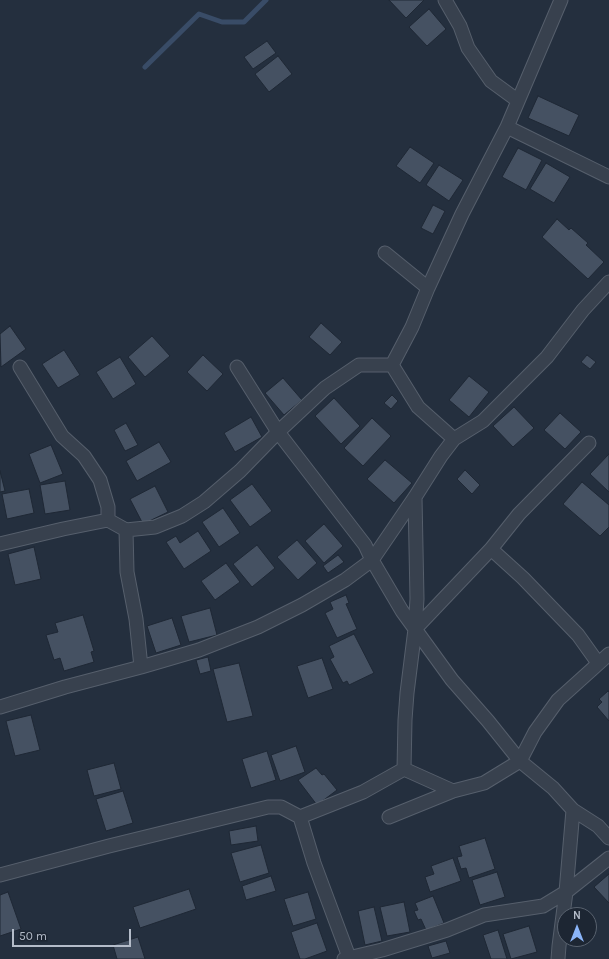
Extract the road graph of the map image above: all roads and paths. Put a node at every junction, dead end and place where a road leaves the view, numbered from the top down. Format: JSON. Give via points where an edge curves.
{"nodes":[{"id":1,"x":445,"y":0,"type":"edge"},
{"id":2,"x":562,"y":0,"type":"edge"},
{"id":3,"x":517,"y":100,"type":"junction"},
{"id":4,"x":506,"y":127,"type":"junction"},
{"id":5,"x":609,"y":177,"type":"edge"},
{"id":6,"x":386,"y":253,"type":"dead end"},
{"id":7,"x":609,"y":282,"type":"edge"},
{"id":8,"x":428,"y":288,"type":"junction"},
{"id":9,"x":392,"y":365,"type":"junction"},
{"id":10,"x":20,"y":367,"type":"dead end"},
{"id":11,"x":236,"y":367,"type":"dead end"},
{"id":12,"x":278,"y":432,"type":"junction"},
{"id":13,"x":454,"y":439,"type":"junction"},
{"id":14,"x":589,"y":443,"type":"dead end"},
{"id":15,"x":415,"y":497,"type":"junction"},
{"id":16,"x":108,"y":520,"type":"junction"},
{"id":17,"x":126,"y":530,"type":"junction"},
{"id":18,"x":0,"y":544,"type":"edge"},
{"id":19,"x":491,"y":549,"type":"junction"},
{"id":20,"x":372,"y":560,"type":"junction"},
{"id":21,"x":415,"y":629,"type":"junction"},
{"id":22,"x":609,"y":654,"type":"edge"},
{"id":23,"x":598,"y":663,"type":"junction"},
{"id":24,"x":141,"y":667,"type":"junction"},
{"id":25,"x":0,"y":707,"type":"edge"},
{"id":26,"x":520,"y":762,"type":"junction"},
{"id":27,"x":404,"y":769,"type":"junction"},
{"id":28,"x":453,"y":791,"type":"junction"},
{"id":29,"x":573,"y":810,"type":"junction"},
{"id":30,"x":300,"y":817,"type":"junction"},
{"id":31,"x":389,"y":817,"type":"dead end"},
{"id":32,"x":609,"y":838,"type":"edge"},
{"id":33,"x":609,"y":858,"type":"edge"},
{"id":34,"x":0,"y":875,"type":"edge"},
{"id":35,"x":566,"y":892,"type":"junction"},
{"id":36,"x":346,"y":958,"type":"edge"},
{"id":37,"x":558,"y":959,"type":"edge"}],
"edges":[{"from":1,"to":3,"type":"street","via":[[460,26],[468,48],[491,81]]},
{"from":2,"to":3,"type":"street"},
{"from":3,"to":4,"type":"street"},
{"from":4,"to":5,"type":"street"},
{"from":4,"to":8,"type":"street"},
{"from":6,"to":8,"type":"street"},
{"from":7,"to":13,"type":"street","via":[[583,310],[547,357],[483,420]]},
{"from":8,"to":9,"type":"street","via":[[412,327]]},
{"from":9,"to":12,"type":"street","via":[[359,365],[325,388]]},
{"from":9,"to":13,"type":"street","via":[[418,407]]},
{"from":10,"to":16,"type":"street","via":[[62,436],[84,456],[100,480],[108,507]]},
{"from":11,"to":12,"type":"street"},
{"from":12,"to":17,"type":"street","via":[[240,471],[204,502],[182,516],[155,527]]},
{"from":12,"to":20,"type":"street","via":[[365,545]]},
{"from":13,"to":15,"type":"street"},
{"from":14,"to":19,"type":"street","via":[[519,514]]},
{"from":15,"to":20,"type":"street"},
{"from":15,"to":21,"type":"street"},
{"from":16,"to":17,"type":"street"},
{"from":16,"to":18,"type":"street"},
{"from":17,"to":24,"type":"street","via":[[127,572],[136,619]]},
{"from":19,"to":21,"type":"street"},
{"from":19,"to":23,"type":"street","via":[[578,635]]},
{"from":20,"to":21,"type":"street"},
{"from":20,"to":24,"type":"street","via":[[345,580],[258,627],[199,650]]},
{"from":21,"to":26,"type":"street","via":[[452,680]]},
{"from":21,"to":27,"type":"street","via":[[407,693]]},
{"from":22,"to":23,"type":"street"},
{"from":23,"to":26,"type":"street","via":[[558,700],[535,732]]},
{"from":24,"to":25,"type":"street"},
{"from":26,"to":28,"type":"street","via":[[484,783]]},
{"from":26,"to":29,"type":"street","via":[[553,788]]},
{"from":27,"to":28,"type":"street"},
{"from":27,"to":30,"type":"street","via":[[363,792]]},
{"from":28,"to":31,"type":"street"},
{"from":29,"to":32,"type":"street","via":[[598,826]]},
{"from":29,"to":35,"type":"street"},
{"from":30,"to":34,"type":"street","via":[[281,807],[268,807]]},
{"from":30,"to":36,"type":"street"},
{"from":33,"to":35,"type":"street"},
{"from":35,"to":36,"type":"street","via":[[543,906],[484,915],[447,930]]},
{"from":35,"to":37,"type":"street"}]}
